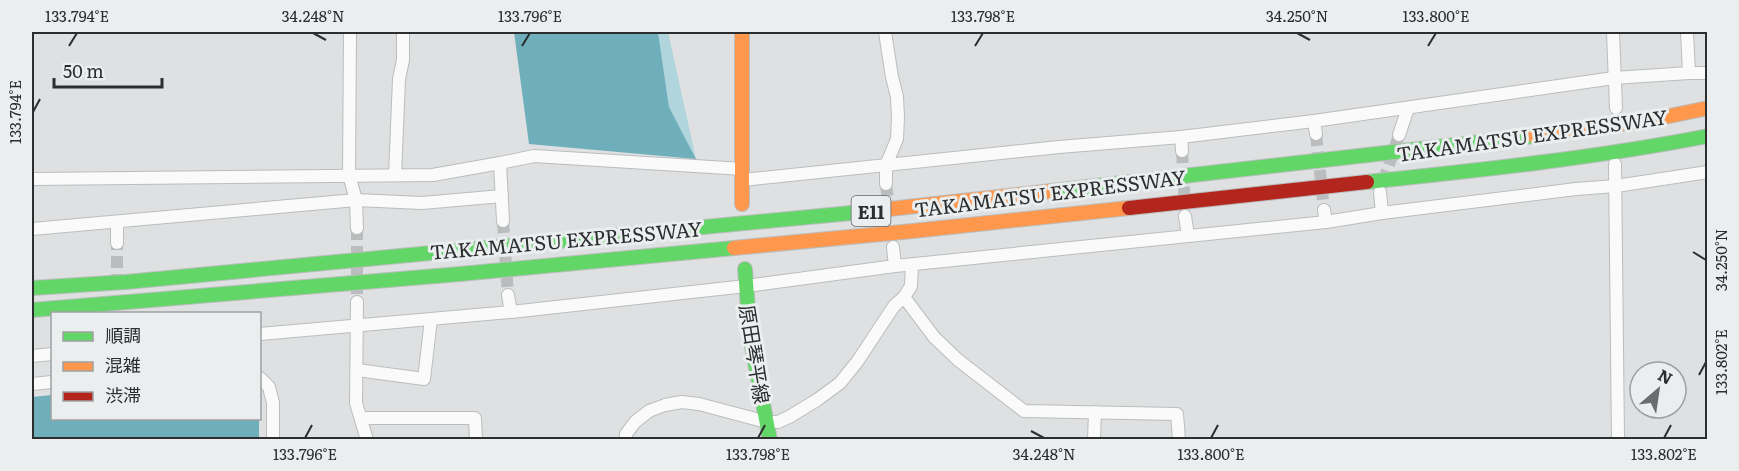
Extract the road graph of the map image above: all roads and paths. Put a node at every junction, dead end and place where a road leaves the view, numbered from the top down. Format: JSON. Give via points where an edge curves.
{"nodes":[{"id":1,"x":350,"y":32,"type":"edge"},
{"id":2,"x":403,"y":32,"type":"edge"},
{"id":3,"x":742,"y":32,"type":"edge"},
{"id":4,"x":885,"y":32,"type":"edge"},
{"id":5,"x":1613,"y":32,"type":"edge"},
{"id":6,"x":1687,"y":32,"type":"edge"},
{"id":7,"x":1707,"y":73,"type":"edge"},
{"id":8,"x":1689,"y":74,"type":"junction"},
{"id":9,"x":1614,"y":78,"type":"junction"},
{"id":10,"x":1408,"y":108,"type":"junction"},
{"id":11,"x":1616,"y":108,"type":"dead end"},
{"id":12,"x":1707,"y":108,"type":"edge"},
{"id":13,"x":1314,"y":121,"type":"junction"},
{"id":14,"x":1316,"y":134,"type":"tunnel mouth"},
{"id":15,"x":1399,"y":135,"type":"tunnel mouth"},
{"id":16,"x":1707,"y":136,"type":"edge"},
{"id":17,"x":1181,"y":137,"type":"junction"},
{"id":18,"x":1182,"y":151,"type":"tunnel mouth"},
{"id":19,"x":500,"y":163,"type":"junction"},
{"id":20,"x":1615,"y":164,"type":"dead end"},
{"id":21,"x":886,"y":165,"type":"junction"},
{"id":22,"x":1707,"y":172,"type":"edge"},
{"id":23,"x":743,"y":174,"type":"junction"},
{"id":24,"x":349,"y":175,"type":"junction"},
{"id":25,"x":394,"y":175,"type":"junction"},
{"id":26,"x":32,"y":178,"type":"edge"},
{"id":27,"x":886,"y":184,"type":"tunnel mouth"},
{"id":28,"x":1616,"y":186,"type":"junction"},
{"id":29,"x":1380,"y":192,"type":"tunnel mouth"},
{"id":30,"x":502,"y":196,"type":"junction"},
{"id":31,"x":356,"y":200,"type":"junction"},
{"id":32,"x":742,"y":204,"type":"dead end"},
{"id":33,"x":1382,"y":213,"type":"junction"},
{"id":34,"x":1185,"y":216,"type":"tunnel mouth"},
{"id":35,"x":117,"y":222,"type":"junction"},
{"id":36,"x":503,"y":222,"type":"tunnel mouth"},
{"id":37,"x":357,"y":228,"type":"tunnel mouth"},
{"id":38,"x":32,"y":229,"type":"edge"},
{"id":39,"x":1188,"y":236,"type":"junction"},
{"id":40,"x":117,"y":243,"type":"tunnel mouth"},
{"id":41,"x":893,"y":247,"type":"dead end"},
{"id":42,"x":912,"y":265,"type":"junction"},
{"id":43,"x":895,"y":266,"type":"junction"},
{"id":44,"x":745,"y":269,"type":"dead end"},
{"id":45,"x":746,"y":286,"type":"junction"},
{"id":46,"x":32,"y":288,"type":"edge"},
{"id":47,"x":508,"y":295,"type":"tunnel mouth"},
{"id":48,"x":904,"y":297,"type":"junction"},
{"id":49,"x":357,"y":302,"type":"tunnel mouth"},
{"id":50,"x":32,"y":310,"type":"edge"},
{"id":51,"x":511,"y":312,"type":"junction"},
{"id":52,"x":431,"y":319,"type":"junction"},
{"id":53,"x":358,"y":325,"type":"junction"},
{"id":54,"x":261,"y":334,"type":"edge"},
{"id":55,"x":51,"y":354,"type":"edge"},
{"id":56,"x":32,"y":356,"type":"edge"},
{"id":57,"x":357,"y":370,"type":"junction"},
{"id":58,"x":261,"y":379,"type":"edge"},
{"id":59,"x":51,"y":382,"type":"edge"},
{"id":60,"x":32,"y":384,"type":"edge"},
{"id":61,"x":1095,"y":412,"type":"junction"},
{"id":62,"x":361,"y":418,"type":"junction"},
{"id":63,"x":767,"y":422,"type":"junction"},
{"id":64,"x":273,"y":440,"type":"edge"},
{"id":65,"x":367,"y":440,"type":"edge"},
{"id":66,"x":476,"y":440,"type":"edge"},
{"id":67,"x":626,"y":440,"type":"edge"},
{"id":68,"x":770,"y":440,"type":"edge"},
{"id":69,"x":1094,"y":440,"type":"edge"},
{"id":70,"x":1179,"y":440,"type":"edge"},
{"id":71,"x":1618,"y":440,"type":"edge"}],
"edges":[{"from":1,"to":24,"type":"street"},
{"from":2,"to":25,"type":"street"},
{"from":3,"to":23,"type":"main road"},
{"from":4,"to":21,"type":"street","via":[[898,117],[897,139]]},
{"from":5,"to":9,"type":"street"},
{"from":6,"to":8,"type":"street"},
{"from":7,"to":8,"type":"street"},
{"from":8,"to":9,"type":"street"},
{"from":9,"to":10,"type":"street"},
{"from":9,"to":11,"type":"street"},
{"from":10,"to":13,"type":"street"},
{"from":10,"to":15,"type":"street"},
{"from":12,"to":46,"type":"main road","name":"TAKAMATSU EXPRESSWAY","number":"E11","via":[[1534,136],[906,208]]},
{"from":13,"to":14,"type":"street"},
{"from":13,"to":17,"type":"street"},
{"from":16,"to":50,"type":"main road","name":"TAKAMATSU EXPRESSWAY","number":"E11","via":[[1534,164],[913,231]]},
{"from":17,"to":18,"type":"street"},
{"from":17,"to":21,"type":"street"},
{"from":19,"to":23,"type":"street","via":[[534,156]]},
{"from":19,"to":25,"type":"street","via":[[433,174]]},
{"from":19,"to":30,"type":"street"},
{"from":20,"to":28,"type":"street"},
{"from":21,"to":23,"type":"street"},
{"from":21,"to":27,"type":"street"},
{"from":22,"to":28,"type":"street"},
{"from":23,"to":32,"type":"main road"},
{"from":24,"to":25,"type":"street"},
{"from":24,"to":26,"type":"street"},
{"from":24,"to":31,"type":"street"},
{"from":28,"to":33,"type":"street"},
{"from":28,"to":71,"type":"street"},
{"from":29,"to":33,"type":"street"},
{"from":30,"to":31,"type":"street","via":[[422,203]]},
{"from":30,"to":36,"type":"street"},
{"from":31,"to":35,"type":"street"},
{"from":31,"to":37,"type":"street"},
{"from":33,"to":39,"type":"street","via":[[1325,216]]},
{"from":34,"to":39,"type":"street"},
{"from":35,"to":38,"type":"street"},
{"from":35,"to":40,"type":"street"},
{"from":39,"to":42,"type":"street"},
{"from":41,"to":43,"type":"street"},
{"from":42,"to":43,"type":"street"},
{"from":42,"to":48,"type":"street","via":[[911,286]]},
{"from":43,"to":45,"type":"street"},
{"from":44,"to":45,"type":"main road","name":"原田琴平線"},
{"from":45,"to":51,"type":"street"},
{"from":45,"to":63,"type":"main road","name":"原田琴平線","via":[[750,336]]},
{"from":47,"to":51,"type":"street"},
{"from":48,"to":61,"type":"street","via":[[934,337],[958,360],[1024,411]]},
{"from":48,"to":63,"type":"street","via":[[840,383],[789,417]]},
{"from":49,"to":53,"type":"street"},
{"from":51,"to":52,"type":"street"},
{"from":52,"to":53,"type":"street"},
{"from":52,"to":57,"type":"street","via":[[424,379]]},
{"from":53,"to":54,"type":"street"},
{"from":53,"to":57,"type":"street"},
{"from":55,"to":56,"type":"street"},
{"from":57,"to":62,"type":"street","via":[[356,402]]},
{"from":58,"to":64,"type":"street","via":[[269,387],[273,403]]},
{"from":59,"to":60,"type":"street"},
{"from":61,"to":69,"type":"street"},
{"from":61,"to":70,"type":"street","via":[[1177,414]]},
{"from":62,"to":65,"type":"street"},
{"from":62,"to":66,"type":"street","via":[[475,418]]},
{"from":63,"to":67,"type":"street","via":[[682,402],[649,411],[635,422]]},
{"from":63,"to":68,"type":"main road","name":"原田琴平線"}]}
